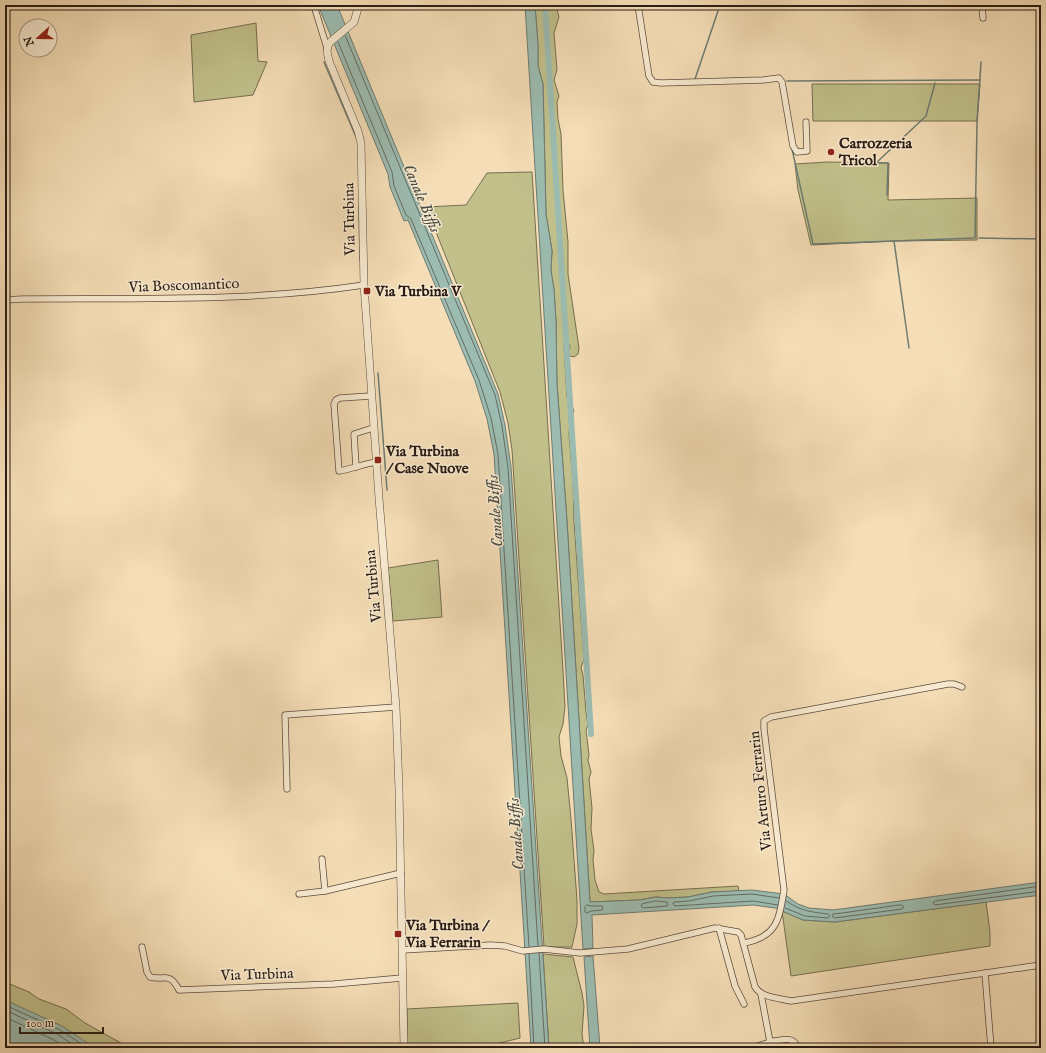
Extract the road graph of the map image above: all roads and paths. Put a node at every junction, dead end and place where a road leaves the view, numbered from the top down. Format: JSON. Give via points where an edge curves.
{"nodes":[{"id":1,"x":359,"y":5,"type":"edge"},
{"id":2,"x":638,"y":5,"type":"edge"},
{"id":3,"x":982,"y":5,"type":"edge"},
{"id":4,"x":315,"y":9,"type":"dead end"},
{"id":5,"x":983,"y":18,"type":"dead end"},
{"id":6,"x":328,"y":45,"type":"junction"},
{"id":7,"x":806,"y":122,"type":"dead end"},
{"id":8,"x":364,"y":285,"type":"junction"},
{"id":9,"x":5,"y":300,"type":"edge"},
{"id":10,"x":371,"y":396,"type":"junction"},
{"id":11,"x":373,"y":428,"type":"junction"},
{"id":12,"x":376,"y":462,"type":"junction"},
{"id":13,"x":356,"y":467,"type":"junction"},
{"id":14,"x":962,"y":687,"type":"dead end"},
{"id":15,"x":396,"y":707,"type":"junction"},
{"id":16,"x":287,"y":789,"type":"dead end"},
{"id":17,"x":322,"y":859,"type":"dead end"},
{"id":18,"x":401,"y":873,"type":"junction"},
{"id":19,"x":325,"y":890,"type":"junction"},
{"id":20,"x":299,"y":894,"type":"dead end"},
{"id":21,"x":719,"y":928,"type":"junction"},
{"id":22,"x":744,"y":943,"type":"junction"},
{"id":23,"x":142,"y":948,"type":"dead end"},
{"id":24,"x":402,"y":950,"type":"junction"},
{"id":25,"x":1041,"y":964,"type":"edge"},
{"id":26,"x":984,"y":973,"type":"junction"},
{"id":27,"x":402,"y":978,"type":"junction"},
{"id":28,"x":761,"y":994,"type":"junction"},
{"id":29,"x":744,"y":1004,"type":"dead end"},
{"id":30,"x":770,"y":1042,"type":"junction"},
{"id":31,"x":755,"y":1047,"type":"edge"},
{"id":32,"x":404,"y":1048,"type":"edge"},
{"id":33,"x":798,"y":1048,"type":"edge"},
{"id":34,"x":991,"y":1048,"type":"edge"}],
"edges":[{"from":1,"to":6,"type":"street","via":[[352,26]]},
{"from":2,"to":7,"type":"street","via":[[649,76],[653,82],[779,78],[782,82],[793,146],[797,152],[807,151]]},
{"from":3,"to":5,"type":"street"},
{"from":4,"to":6,"type":"street","name":"Via Turbina"},
{"from":6,"to":8,"type":"street","name":"Via Turbina","via":[[329,61],[361,143]]},
{"from":8,"to":9,"type":"street","name":"Via Boscomantico","via":[[329,290],[210,297]]},
{"from":8,"to":10,"type":"street","name":"Via Turbina"},
{"from":10,"to":11,"type":"street","name":"Via Turbina"},
{"from":10,"to":13,"type":"street","via":[[340,398],[334,404],[339,471]]},
{"from":11,"to":12,"type":"street","name":"Via Turbina"},
{"from":11,"to":13,"type":"street","via":[[354,434]]},
{"from":12,"to":13,"type":"street"},
{"from":12,"to":15,"type":"street","name":"Via Turbina"},
{"from":14,"to":22,"type":"street","name":"Via Arturo Ferrarin","via":[[948,684],[771,717],[764,721],[784,890],[780,913],[773,928],[755,941]]},
{"from":15,"to":16,"type":"street","via":[[285,715]]},
{"from":15,"to":18,"type":"street","name":"Via Turbina"},
{"from":17,"to":19,"type":"street"},
{"from":18,"to":19,"type":"street"},
{"from":18,"to":24,"type":"street","name":"Via Turbina"},
{"from":19,"to":20,"type":"street"},
{"from":21,"to":22,"type":"street","via":[[738,932]]},
{"from":21,"to":24,"type":"street","via":[[628,949],[599,952],[580,953],[544,949],[523,951],[490,945]]},
{"from":21,"to":29,"type":"street","via":[[735,986]]},
{"from":22,"to":28,"type":"street","via":[[755,987]]},
{"from":23,"to":27,"type":"street","name":"Via Turbina","via":[[150,977],[168,977],[179,990],[334,984]]},
{"from":24,"to":27,"type":"street","name":"Via Turbina"},
{"from":25,"to":26,"type":"street"},
{"from":26,"to":28,"type":"street","via":[[796,1001]]},
{"from":26,"to":34,"type":"street"},
{"from":27,"to":32,"type":"street","name":"Via Turbina"},
{"from":28,"to":30,"type":"street"},
{"from":30,"to":31,"type":"street"},
{"from":30,"to":33,"type":"street","via":[[792,1040]]}]}
